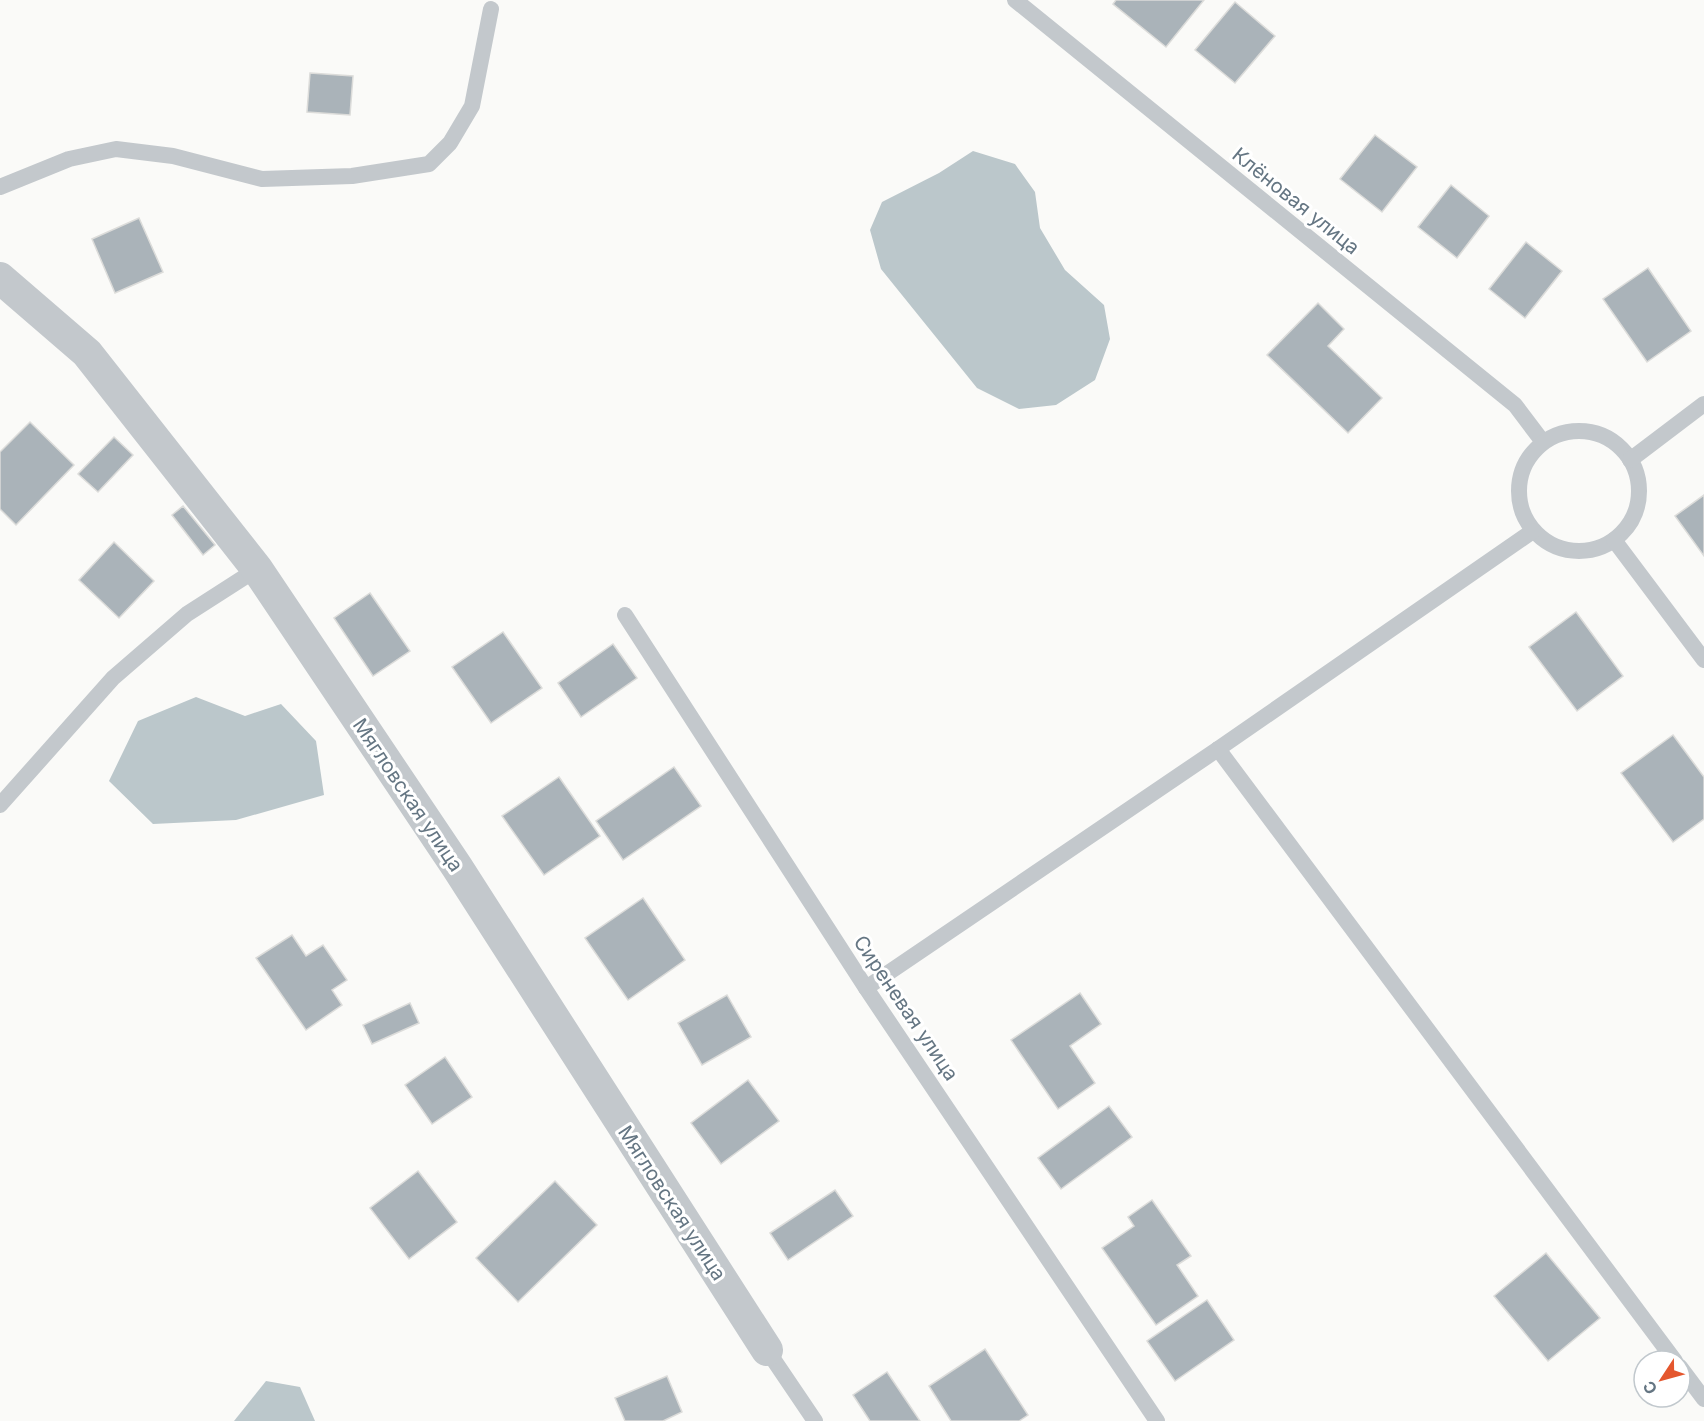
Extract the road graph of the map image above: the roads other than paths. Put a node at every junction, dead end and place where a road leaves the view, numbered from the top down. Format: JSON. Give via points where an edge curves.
{"nodes":[{"id":1,"x":1015,"y":0,"type":"edge"},
{"id":2,"x":491,"y":9,"type":"dead end"},
{"id":3,"x":0,"y":187,"type":"edge"},
{"id":4,"x":0,"y":278,"type":"edge"},
{"id":5,"x":1704,"y":404,"type":"edge"},
{"id":6,"x":1543,"y":442,"type":"junction"},
{"id":7,"x":1630,"y":460,"type":"junction"},
{"id":8,"x":1533,"y":531,"type":"junction"},
{"id":9,"x":1614,"y":540,"type":"junction"},
{"id":10,"x":257,"y":569,"type":"junction"},
{"id":11,"x":625,"y":615,"type":"dead end"},
{"id":12,"x":1704,"y":660,"type":"edge"},
{"id":13,"x":1218,"y":750,"type":"junction"},
{"id":14,"x":0,"y":805,"type":"edge"},
{"id":15,"x":866,"y":988,"type":"junction"},
{"id":16,"x":1666,"y":1349,"type":"edge"},
{"id":17,"x":767,"y":1350,"type":"joint"},
{"id":18,"x":1692,"y":1384,"type":"edge"},
{"id":19,"x":1704,"y":1400,"type":"edge"},
{"id":20,"x":815,"y":1421,"type":"edge"},
{"id":21,"x":1157,"y":1421,"type":"edge"}],
"edges":[{"from":1,"to":6,"type":"lane","name":"Клёновая улица","via":[[1515,405]]},
{"from":2,"to":3,"type":"lane","via":[[472,105],[450,143],[429,164],[352,176],[262,179],[173,156],[116,149],[69,159]]},
{"from":4,"to":10,"type":"street","name":"Мягловская улица","via":[[87,353]]},
{"from":5,"to":7,"type":"lane"},
{"from":6,"to":7,"type":"lane","via":[[1566,432],[1590,432],[1613,442]]},
{"from":6,"to":8,"type":"lane","via":[[1526,460],[1518,484],[1521,509]]},
{"from":7,"to":9,"type":"lane","via":[[1638,481],[1638,503],[1629,524]]},
{"from":8,"to":9,"type":"lane","via":[[1550,545],[1572,552],[1594,550]]},
{"from":8,"to":13,"type":"lane"},
{"from":9,"to":12,"type":"lane"},
{"from":10,"to":14,"type":"lane","via":[[187,614],[112,678]]},
{"from":10,"to":17,"type":"street","name":"Мягловская улица","via":[[457,867]]},
{"from":11,"to":15,"type":"lane","name":"Сиреневая улица"},
{"from":13,"to":15,"type":"lane"},
{"from":13,"to":16,"type":"lane"},
{"from":15,"to":21,"type":"lane","name":"Сиреневая улица"},
{"from":17,"to":20,"type":"lane"},
{"from":18,"to":19,"type":"lane"}]}
